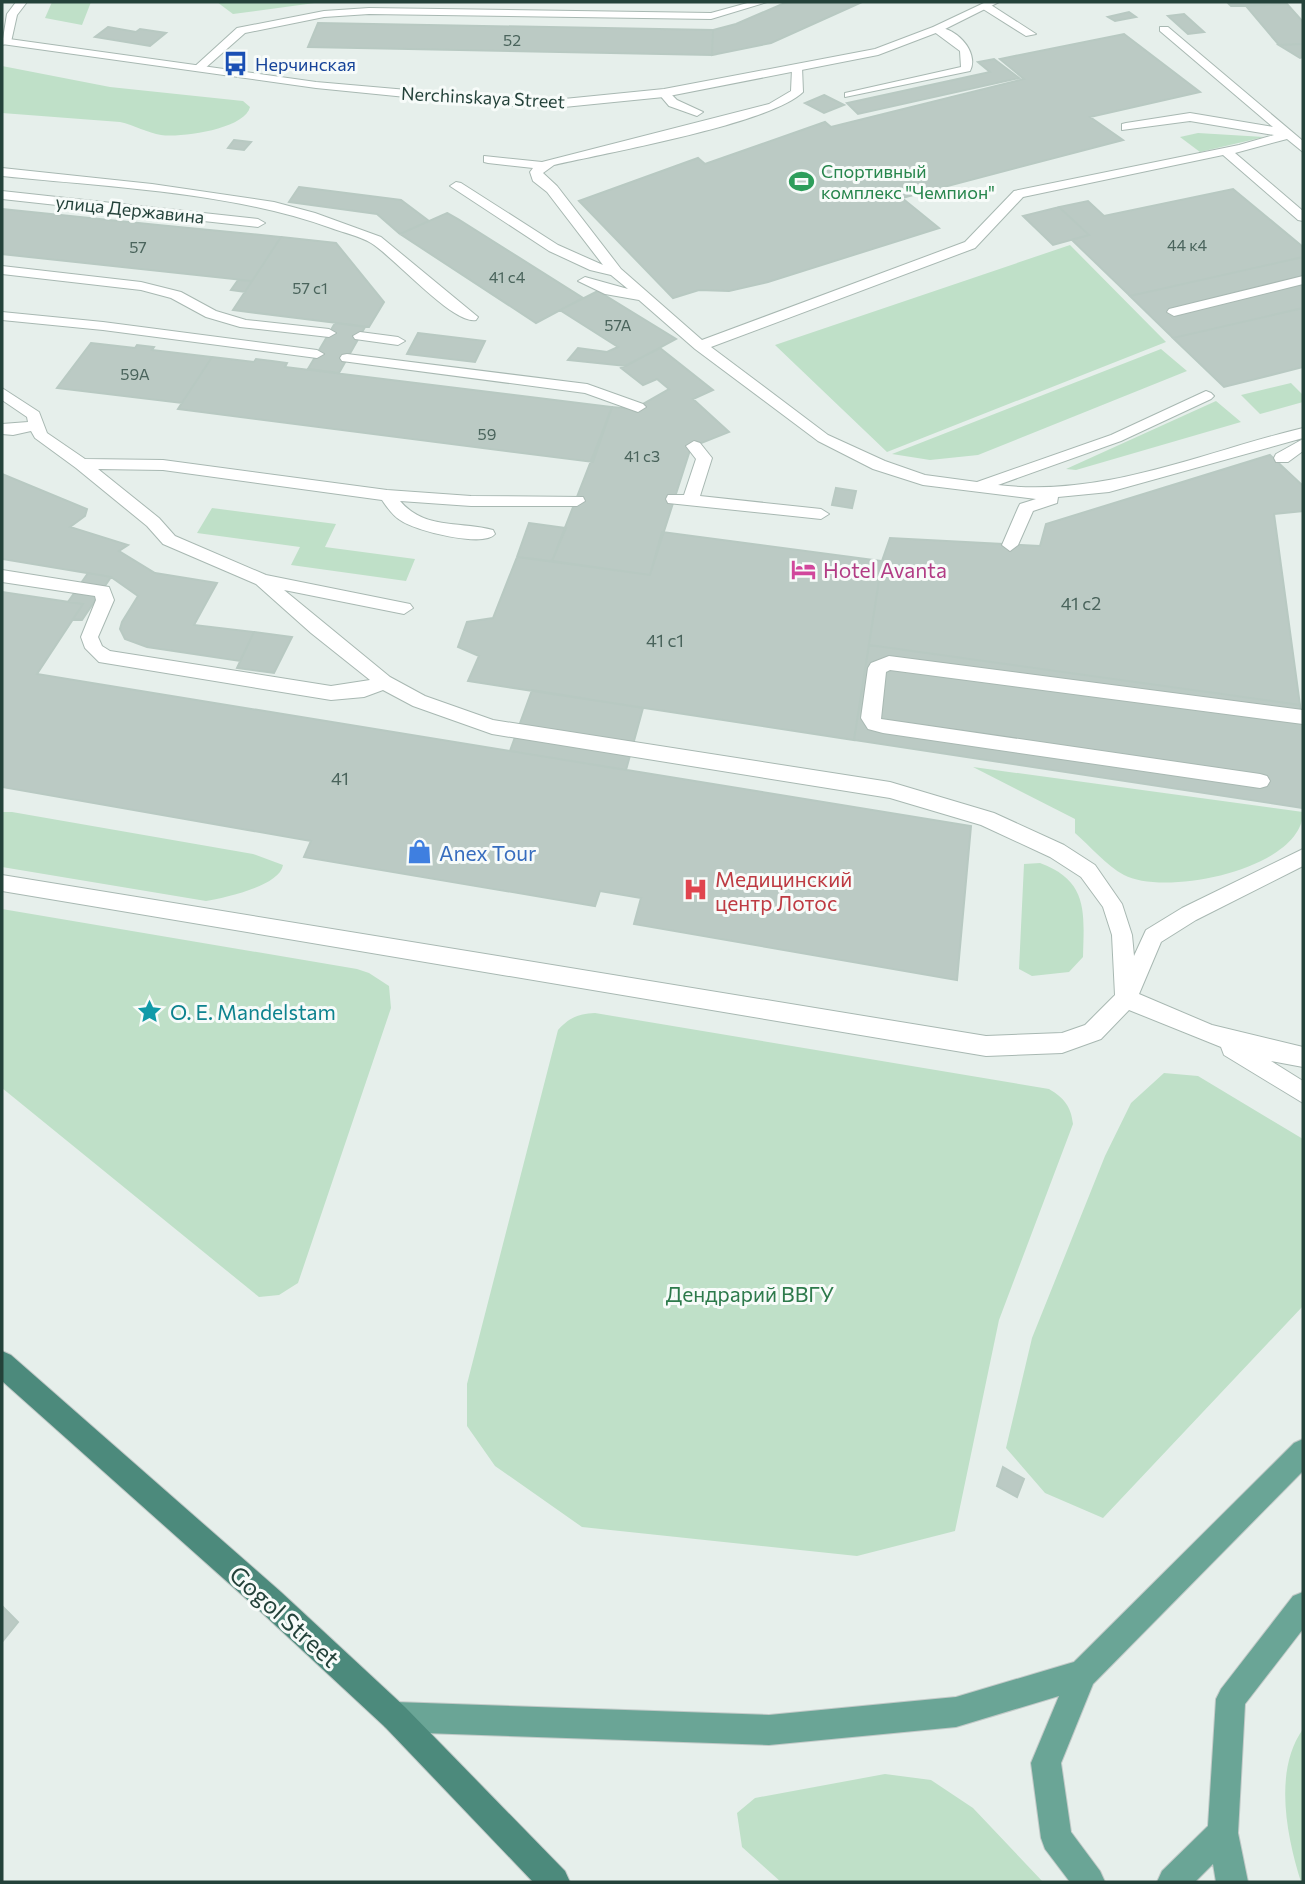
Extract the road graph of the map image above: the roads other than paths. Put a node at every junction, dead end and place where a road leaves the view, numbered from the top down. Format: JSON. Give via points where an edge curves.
{"nodes":[{"id":1,"x":22,"y":2,"type":"edge"},
{"id":2,"x":628,"y":2,"type":"edge"},
{"id":3,"x":673,"y":2,"type":"edge"},
{"id":4,"x":762,"y":2,"type":"edge"},
{"id":5,"x":991,"y":4,"type":"edge"},
{"id":6,"x":625,"y":15,"type":"junction"},
{"id":7,"x":651,"y":16,"type":"junction"},
{"id":8,"x":937,"y":29,"type":"junction"},
{"id":9,"x":1164,"y":29,"type":"dead end"},
{"id":10,"x":1030,"y":34,"type":"dead end"},
{"id":11,"x":4,"y":42,"type":"edge"},
{"id":12,"x":199,"y":68,"type":"junction"},
{"id":13,"x":798,"y":69,"type":"junction"},
{"id":14,"x":664,"y":93,"type":"junction"},
{"id":15,"x":849,"y":95,"type":"dead end"},
{"id":16,"x":697,"y":112,"type":"dead end"},
{"id":17,"x":1126,"y":127,"type":"dead end"},
{"id":18,"x":1289,"y":134,"type":"junction"},
{"id":19,"x":1303,"y":148,"type":"edge"},
{"id":20,"x":1225,"y":151,"type":"junction"},
{"id":21,"x":488,"y":159,"type":"dead end"},
{"id":22,"x":542,"y":166,"type":"junction"},
{"id":23,"x":2,"y":172,"type":"edge"},
{"id":24,"x":456,"y":186,"type":"dead end"},
{"id":25,"x":2,"y":195,"type":"edge"},
{"id":26,"x":1303,"y":217,"type":"edge"},
{"id":27,"x":258,"y":223,"type":"dead end"},
{"id":28,"x":2,"y":270,"type":"edge"},
{"id":29,"x":616,"y":272,"type":"junction"},
{"id":30,"x":1303,"y":280,"type":"edge"},
{"id":31,"x":586,"y":281,"type":"dead end"},
{"id":32,"x":645,"y":296,"type":"junction"},
{"id":33,"x":1174,"y":312,"type":"dead end"},
{"id":34,"x":2,"y":316,"type":"edge"},
{"id":35,"x":471,"y":317,"type":"dead end"},
{"id":36,"x":329,"y":333,"type":"dead end"},
{"id":37,"x":360,"y":336,"type":"dead end"},
{"id":38,"x":398,"y":341,"type":"dead end"},
{"id":39,"x":700,"y":346,"type":"junction"},
{"id":40,"x":317,"y":354,"type":"dead end"},
{"id":41,"x":347,"y":358,"type":"dead end"},
{"id":42,"x":2,"y":393,"type":"edge"},
{"id":43,"x":1206,"y":396,"type":"dead end"},
{"id":44,"x":638,"y":407,"type":"dead end"},
{"id":45,"x":36,"y":425,"type":"junction"},
{"id":46,"x":5,"y":432,"type":"edge"},
{"id":47,"x":1303,"y":433,"type":"edge"},
{"id":48,"x":1303,"y":444,"type":"edge"},
{"id":49,"x":694,"y":446,"type":"dead end"},
{"id":50,"x":1282,"y":458,"type":"dead end"},
{"id":51,"x":82,"y":464,"type":"junction"},
{"id":52,"x":974,"y":487,"type":"junction"},
{"id":53,"x":1072,"y":491,"type":"junction"},
{"id":54,"x":387,"y":495,"type":"junction"},
{"id":55,"x":577,"y":501,"type":"dead end"},
{"id":56,"x":821,"y":514,"type":"dead end"},
{"id":57,"x":487,"y":534,"type":"dead end"},
{"id":58,"x":1010,"y":545,"type":"dead end"},
{"id":59,"x":2,"y":576,"type":"edge"},
{"id":60,"x":262,"y":580,"type":"junction"},
{"id":61,"x":404,"y":608,"type":"dead end"},
{"id":62,"x":384,"y":682,"type":"junction"},
{"id":63,"x":1303,"y":717,"type":"edge"},
{"id":64,"x":1260,"y":781,"type":"dead end"},
{"id":65,"x":1303,"y":857,"type":"edge"},
{"id":66,"x":2,"y":883,"type":"edge"},
{"id":67,"x":1126,"y":998,"type":"junction"},
{"id":68,"x":1219,"y":1039,"type":"junction"},
{"id":69,"x":1303,"y":1057,"type":"edge"},
{"id":70,"x":1303,"y":1093,"type":"edge"},
{"id":71,"x":2,"y":1364,"type":"edge"},
{"id":72,"x":1303,"y":1452,"type":"edge"},
{"id":73,"x":1303,"y":1606,"type":"edge"},
{"id":74,"x":1083,"y":1674,"type":"junction"},
{"id":75,"x":395,"y":1717,"type":"junction"},
{"id":76,"x":1223,"y":1833,"type":"junction"},
{"id":77,"x":554,"y":1882,"type":"edge"},
{"id":78,"x":1089,"y":1882,"type":"edge"},
{"id":79,"x":1173,"y":1882,"type":"edge"},
{"id":80,"x":1232,"y":1882,"type":"edge"}],
"edges":[{"from":1,"to":11,"type":"street","via":[[12,14]]},
{"from":2,"to":6,"type":"street"},
{"from":3,"to":7,"type":"street"},
{"from":4,"to":7,"type":"street","via":[[711,16]]},
{"from":5,"to":8,"type":"street","name":"Nerchinskaya Street"},
{"from":5,"to":10,"type":"street"},
{"from":6,"to":7,"type":"street"},
{"from":6,"to":12,"type":"street","via":[[324,14],[241,30]]},
{"from":8,"to":13,"type":"street","name":"Nerchinskaya Street","via":[[878,52]]},
{"from":8,"to":15,"type":"street","via":[[966,51],[966,69]]},
{"from":9,"to":18,"type":"street"},
{"from":11,"to":12,"type":"street","name":"Nerchinskaya Street"},
{"from":12,"to":14,"type":"street","name":"Nerchinskaya Street","via":[[316,85],[518,103]]},
{"from":13,"to":14,"type":"street","name":"Nerchinskaya Street"},
{"from":13,"to":22,"type":"street","via":[[797,92],[773,107]]},
{"from":14,"to":16,"type":"street","via":[[673,103]]},
{"from":17,"to":18,"type":"street","via":[[1190,117]]},
{"from":18,"to":19,"type":"street"},
{"from":18,"to":20,"type":"street"},
{"from":20,"to":26,"type":"street"},
{"from":20,"to":39,"type":"street","via":[[1019,194],[970,245]]},
{"from":21,"to":22,"type":"street"},
{"from":22,"to":29,"type":"street","via":[[537,178],[552,189]]},
{"from":23,"to":35,"type":"street","via":[[152,188],[274,206],[310,216],[376,240]]},
{"from":24,"to":29,"type":"street","via":[[568,255]]},
{"from":25,"to":27,"type":"street","name":"улица Державина"},
{"from":28,"to":36,"type":"street","via":[[141,286],[176,295],[211,314],[245,324]]},
{"from":29,"to":32,"type":"street"},
{"from":30,"to":33,"type":"street"},
{"from":31,"to":32,"type":"street","via":[[610,291]]},
{"from":32,"to":39,"type":"street"},
{"from":34,"to":40,"type":"street"},
{"from":37,"to":38,"type":"street"},
{"from":39,"to":52,"type":"street","via":[[823,438],[912,476]]},
{"from":41,"to":44,"type":"street","via":[[587,390]]},
{"from":42,"to":45,"type":"street","via":[[34,415]]},
{"from":43,"to":52,"type":"street","via":[[1116,438]]},
{"from":45,"to":46,"type":"street"},
{"from":45,"to":51,"type":"street","via":[[40,435]]},
{"from":47,"to":53,"type":"street","via":[[1109,487]]},
{"from":48,"to":50,"type":"street"},
{"from":49,"to":56,"type":"street","via":[[704,458],[682,499]]},
{"from":51,"to":54,"type":"street","via":[[163,465]]},
{"from":51,"to":60,"type":"street","via":[[169,540]]},
{"from":52,"to":53,"type":"street","via":[[1029,494]]},
{"from":53,"to":58,"type":"street","via":[[1026,508]]},
{"from":54,"to":55,"type":"street"},
{"from":54,"to":57,"type":"street","via":[[404,518],[419,524]]},
{"from":59,"to":62,"type":"street","via":[[103,591],[105,600],[89,639],[93,650],[104,657],[331,693],[364,690]]},
{"from":60,"to":61,"type":"street"},
{"from":60,"to":62,"type":"street"},
{"from":62,"to":67,"type":"street","via":[[419,701],[492,727],[890,790],[1002,825],[1088,871],[1112,904],[1122,935]]},
{"from":63,"to":64,"type":"street","via":[[889,663],[877,668],[870,718],[875,724]]},
{"from":65,"to":67,"type":"street","via":[[1153,936]]},
{"from":66,"to":67,"type":"street","via":[[986,1046],[1062,1043],[1083,1036],[1093,1032]]},
{"from":67,"to":68,"type":"street"},
{"from":68,"to":69,"type":"street"},
{"from":68,"to":70,"type":"street"},
{"from":71,"to":75,"type":"highway","name":"Gogol Street"},
{"from":72,"to":74,"type":"main road"},
{"from":73,"to":76,"type":"main road","via":[[1231,1699]]},
{"from":74,"to":75,"type":"main road","via":[[956,1712],[769,1730]]},
{"from":74,"to":78,"type":"main road","via":[[1046,1763],[1056,1838]]},
{"from":75,"to":77,"type":"highway","name":"Gogol Street"},
{"from":76,"to":79,"type":"main road"},
{"from":76,"to":80,"type":"main road"}]}
